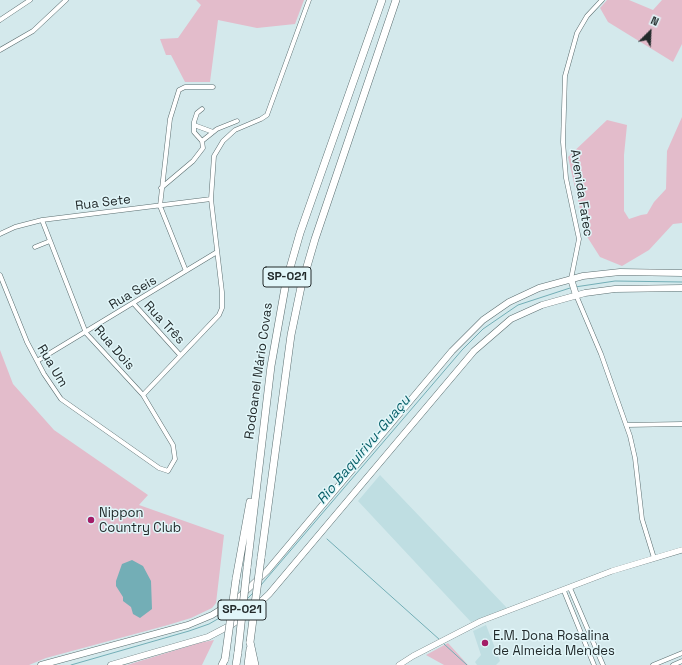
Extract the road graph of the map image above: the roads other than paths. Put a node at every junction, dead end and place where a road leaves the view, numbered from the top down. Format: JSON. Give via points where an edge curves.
{"nodes":[{"id":1,"x":30,"y":0,"type":"edge"},
{"id":2,"x":66,"y":0,"type":"edge"},
{"id":3,"x":308,"y":0,"type":"edge"},
{"id":4,"x":382,"y":0,"type":"edge"},
{"id":5,"x":396,"y":0,"type":"edge"},
{"id":6,"x":602,"y":0,"type":"edge"},
{"id":7,"x":0,"y":20,"type":"edge"},
{"id":8,"x":0,"y":50,"type":"edge"},
{"id":9,"x":213,"y":87,"type":"dead end"},
{"id":10,"x":202,"y":109,"type":"dead end"},
{"id":11,"x":237,"y":121,"type":"dead end"},
{"id":12,"x":194,"y":125,"type":"junction"},
{"id":13,"x":213,"y":132,"type":"junction"},
{"id":14,"x":202,"y":141,"type":"junction"},
{"id":15,"x":161,"y":188,"type":"junction"},
{"id":16,"x":210,"y":199,"type":"junction"},
{"id":17,"x":160,"y":206,"type":"junction"},
{"id":18,"x":42,"y":220,"type":"junction"},
{"id":19,"x":0,"y":234,"type":"edge"},
{"id":20,"x":50,"y":241,"type":"junction"},
{"id":21,"x":34,"y":247,"type":"dead end"},
{"id":22,"x":217,"y":252,"type":"junction"},
{"id":23,"x":186,"y":272,"type":"junction"},
{"id":24,"x":682,"y":272,"type":"edge"},
{"id":25,"x":0,"y":275,"type":"edge"},
{"id":26,"x":572,"y":281,"type":"junction"},
{"id":27,"x":682,"y":288,"type":"edge"},
{"id":28,"x":575,"y":292,"type":"junction"},
{"id":29,"x":134,"y":304,"type":"junction"},
{"id":30,"x":86,"y":333,"type":"junction"},
{"id":31,"x":180,"y":355,"type":"junction"},
{"id":32,"x":37,"y":362,"type":"junction"},
{"id":33,"x":143,"y":395,"type":"junction"},
{"id":34,"x":682,"y":424,"type":"edge"},
{"id":35,"x":626,"y":425,"type":"junction"},
{"id":36,"x":159,"y":468,"type":"joint"},
{"id":37,"x":256,"y":481,"type":"junction"},
{"id":38,"x":682,"y":550,"type":"edge"},
{"id":39,"x":654,"y":558,"type":"junction"},
{"id":40,"x":570,"y":588,"type":"junction"},
{"id":41,"x":564,"y":591,"type":"junction"},
{"id":42,"x":585,"y":622,"type":"junction"},
{"id":43,"x":579,"y":625,"type":"junction"},
{"id":44,"x":250,"y":642,"type":"junction"},
{"id":45,"x":682,"y":653,"type":"edge"},
{"id":46,"x":682,"y":661,"type":"edge"},
{"id":47,"x":224,"y":663,"type":"edge"},
{"id":48,"x":41,"y":665,"type":"edge"},
{"id":49,"x":111,"y":665,"type":"edge"},
{"id":50,"x":236,"y":665,"type":"edge"},
{"id":51,"x":248,"y":665,"type":"edge"},
{"id":52,"x":255,"y":665,"type":"edge"},
{"id":53,"x":399,"y":665,"type":"edge"},
{"id":54,"x":594,"y":665,"type":"edge"},
{"id":55,"x":603,"y":665,"type":"edge"},
{"id":56,"x":653,"y":665,"type":"edge"},
{"id":57,"x":673,"y":665,"type":"edge"}],
"edges":[{"from":1,"to":7,"type":"street"},
{"from":2,"to":8,"type":"street","via":[[32,31]]},
{"from":3,"to":16,"type":"street","via":[[267,115],[235,130],[214,156]]},
{"from":4,"to":37,"type":"highway","name":"Rodoanel Mário Covas","number":"SP-021","via":[[300,233],[286,282],[275,334]]},
{"from":5,"to":44,"type":"highway","name":"Rodoanel Mário Covas","number":"SP-021","bridge":true,"via":[[301,287],[291,335]]},
{"from":6,"to":26,"type":"street","name":"Avenida Fatec","via":[[587,16],[577,34],[565,76],[563,142],[566,178],[579,239]]},
{"from":9,"to":15,"type":"street","via":[[186,87],[179,90],[170,119]]},
{"from":10,"to":12,"type":"street","via":[[196,113]]},
{"from":11,"to":13,"type":"street"},
{"from":12,"to":13,"type":"street"},
{"from":12,"to":14,"type":"street","via":[[194,132]]},
{"from":13,"to":14,"type":"street"},
{"from":14,"to":15,"type":"street","via":[[202,148],[193,161]]},
{"from":15,"to":17,"type":"street"},
{"from":16,"to":17,"type":"street","name":"Rua Sete"},
{"from":16,"to":22,"type":"street"},
{"from":17,"to":18,"type":"street","name":"Rua Sete"},
{"from":17,"to":23,"type":"street"},
{"from":18,"to":19,"type":"street","name":"Rua Sete"},
{"from":18,"to":20,"type":"street","name":"Rua Dois"},
{"from":20,"to":21,"type":"street"},
{"from":20,"to":30,"type":"street","name":"Rua Dois"},
{"from":22,"to":23,"type":"street","name":"Rua Seis"},
{"from":22,"to":31,"type":"street","via":[[222,308],[215,320]]},
{"from":23,"to":29,"type":"street","name":"Rua Seis"},
{"from":24,"to":26,"type":"main road","via":[[620,272]]},
{"from":25,"to":32,"type":"street","name":"Rua Um"},
{"from":26,"to":28,"type":"main road"},
{"from":26,"to":48,"type":"main road","via":[[539,288],[509,302],[483,320],[267,571],[232,603],[188,625]]},
{"from":27,"to":28,"type":"main road"},
{"from":28,"to":35,"type":"street"},
{"from":28,"to":49,"type":"main road","via":[[511,319],[485,340],[447,381],[269,594],[245,616],[208,637]]},
{"from":29,"to":30,"type":"street","name":"Rua Seis"},
{"from":29,"to":31,"type":"street","name":"Rua Três"},
{"from":30,"to":32,"type":"street","name":"Rua Seis"},
{"from":30,"to":33,"type":"street","name":"Rua Dois"},
{"from":31,"to":33,"type":"street"},
{"from":32,"to":36,"type":"street","name":"Rua Um","via":[[61,399]]},
{"from":33,"to":36,"type":"street","name":"Rua Dois","via":[[174,449],[175,459],[170,469],[166,472]]},
{"from":34,"to":35,"type":"street"},
{"from":35,"to":39,"type":"street","via":[[633,449],[642,519]]},
{"from":37,"to":47,"type":"highway","bridge":true,"via":[[250,499]]},
{"from":37,"to":50,"type":"highway","name":"Rodoanel Mário Covas","number":"SP-021","bridge":true},
{"from":38,"to":39,"type":"street"},
{"from":39,"to":40,"type":"street"},
{"from":40,"to":41,"type":"street"},
{"from":40,"to":42,"type":"street"},
{"from":41,"to":43,"type":"street"},
{"from":41,"to":53,"type":"street","via":[[481,621]]},
{"from":42,"to":43,"type":"street"},
{"from":42,"to":55,"type":"street"},
{"from":43,"to":54,"type":"street"},
{"from":44,"to":51,"type":"highway","name":"Rodoanel Mário Covas","number":"SP-021"},
{"from":44,"to":52,"type":"highway"},
{"from":45,"to":56,"type":"street"},
{"from":46,"to":57,"type":"street"}]}
